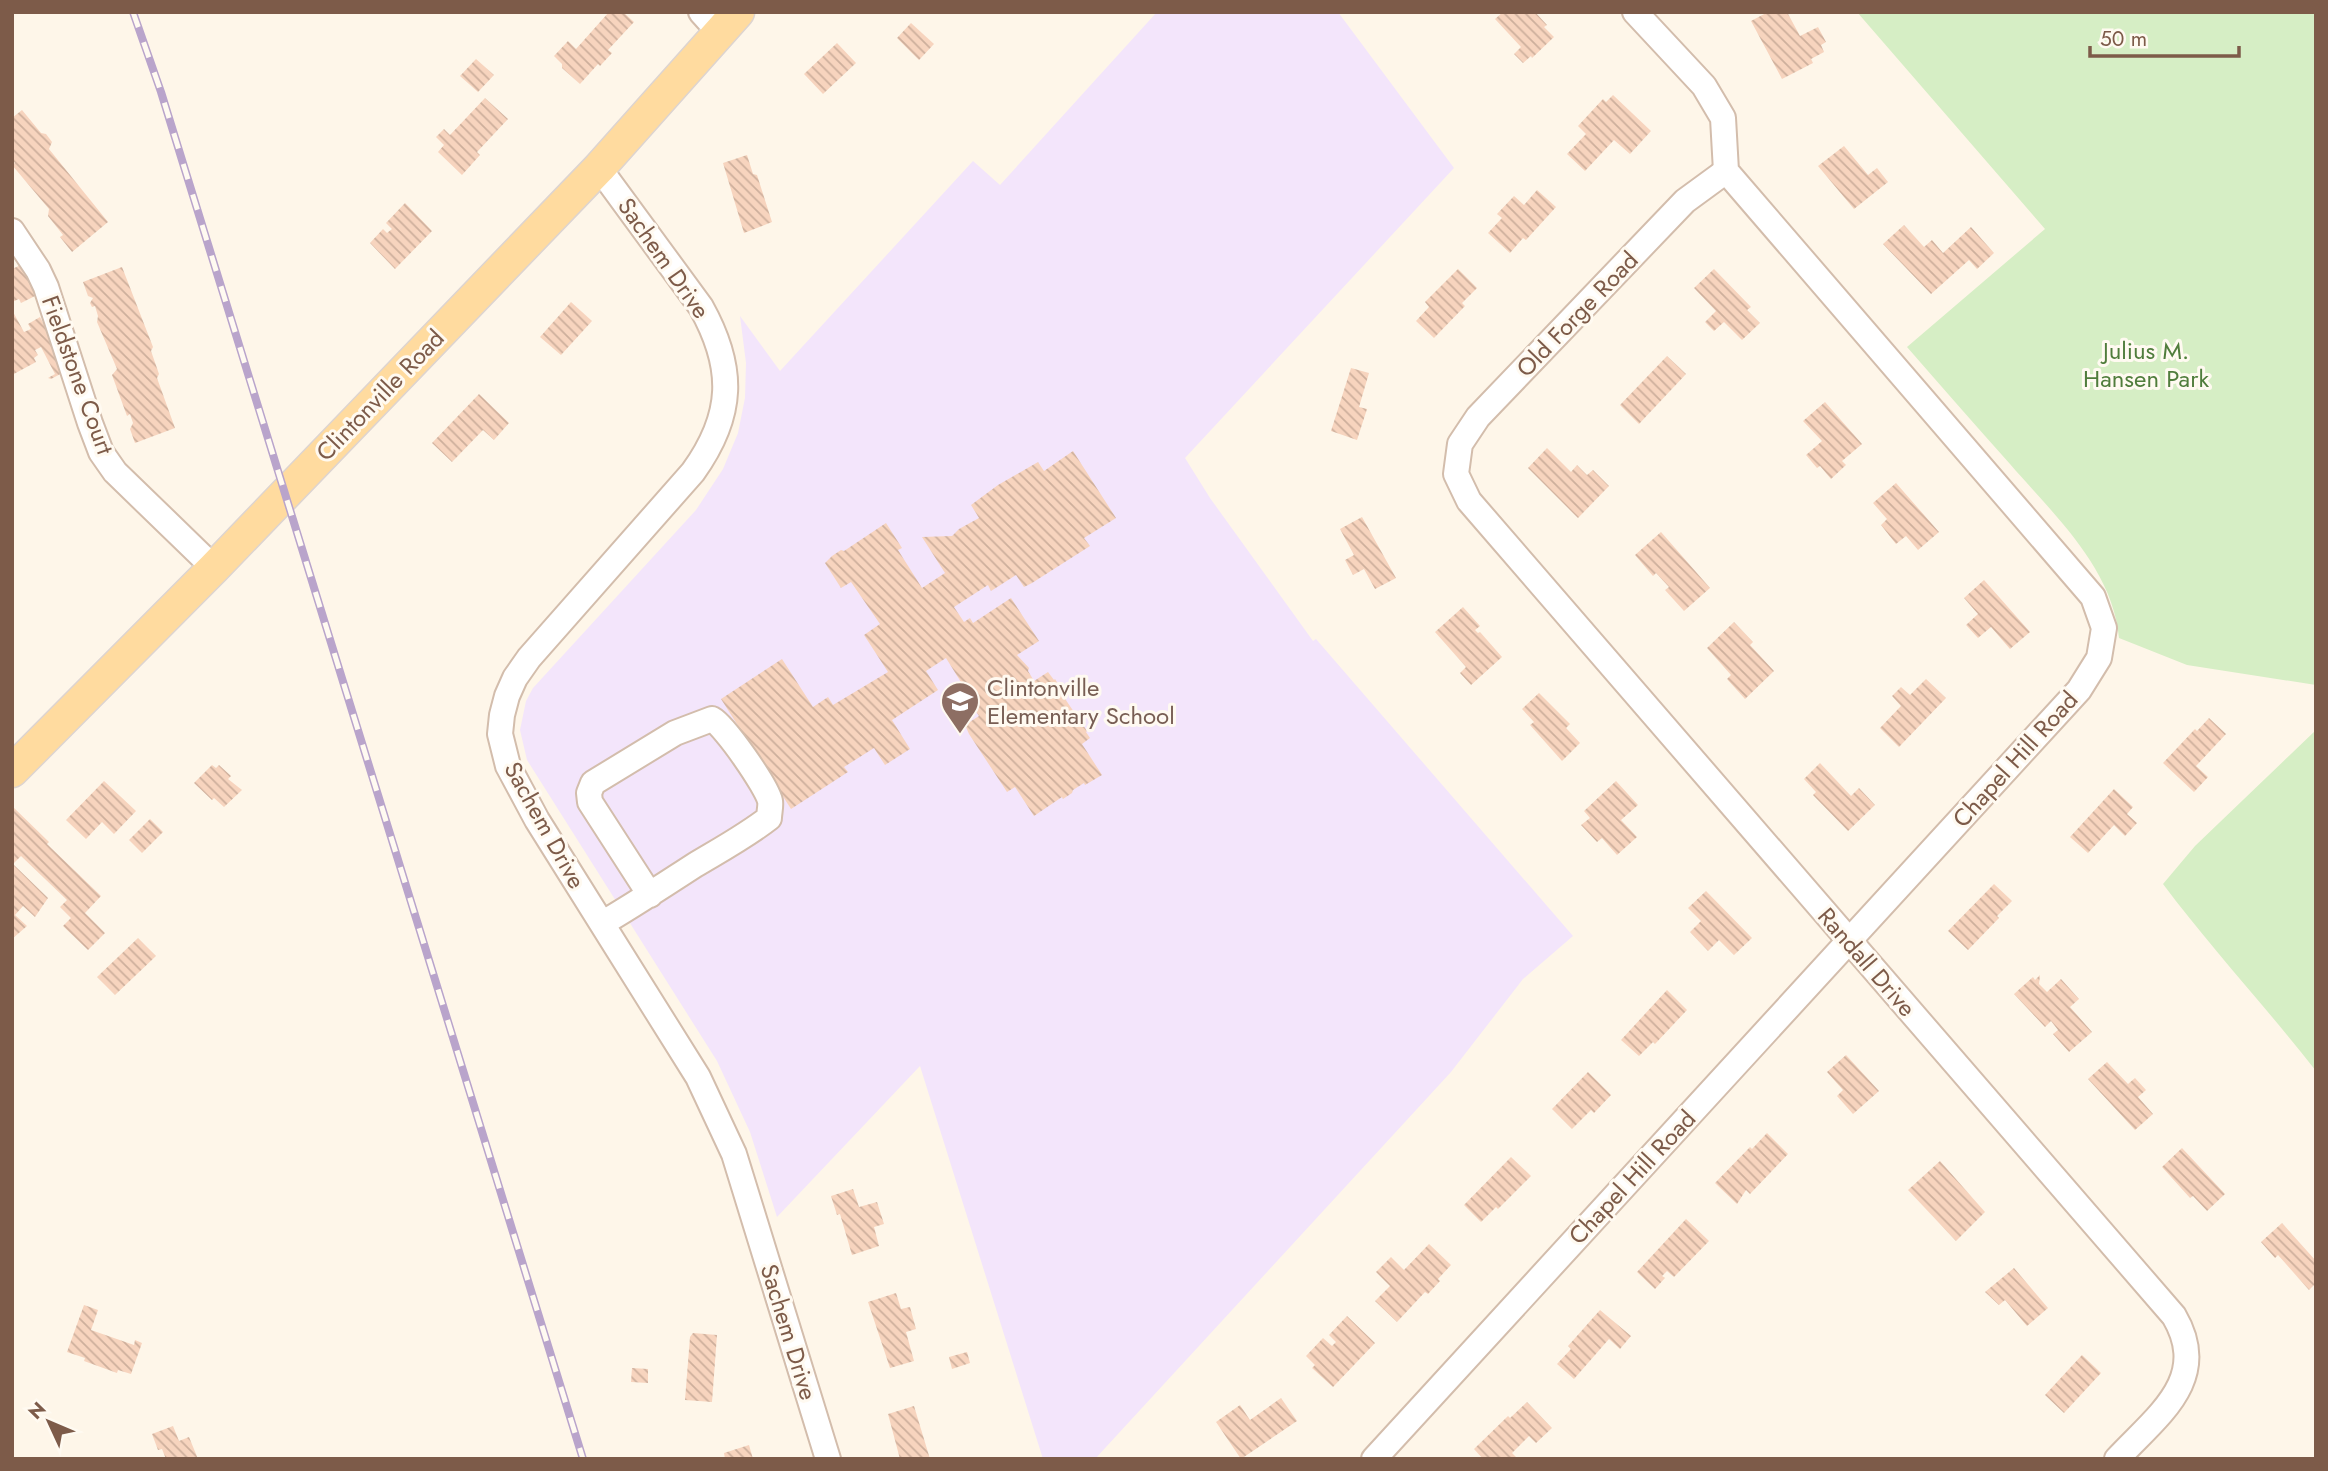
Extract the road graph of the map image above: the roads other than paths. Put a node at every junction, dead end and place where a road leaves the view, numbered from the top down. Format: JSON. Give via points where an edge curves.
{"nodes":[{"id":1,"x":1635,"y":12,"type":"edge"},
{"id":2,"x":720,"y":19,"type":"edge"},
{"id":3,"x":599,"y":168,"type":"junction"},
{"id":4,"x":1726,"y":171,"type":"junction"},
{"id":5,"x":12,"y":231,"type":"edge"},
{"id":6,"x":1456,"y":474,"type":"joint"},
{"id":7,"x":214,"y":568,"type":"junction"},
{"id":8,"x":12,"y":771,"type":"edge"},
{"id":9,"x":650,"y":895,"type":"junction"},
{"id":10,"x":603,"y":923,"type":"junction"},
{"id":11,"x":1849,"y":941,"type":"junction"},
{"id":12,"x":828,"y":1459,"type":"edge"},
{"id":13,"x":1374,"y":1459,"type":"edge"},
{"id":14,"x":2117,"y":1459,"type":"edge"}],
"edges":[{"from":1,"to":4,"type":"street","via":[[1704,86],[1723,118]]},
{"from":2,"to":3,"type":"main road","name":"Clintonville Road"},
{"from":3,"to":7,"type":"main road","name":"Clintonville Road"},
{"from":3,"to":10,"type":"street","name":"Sachem Drive","via":[[701,307],[715,331],[726,381],[717,432],[702,460],[529,658],[515,678],[502,715],[500,734],[508,766]]},
{"from":4,"to":6,"type":"street","name":"Old Forge Road","via":[[1685,201],[1478,417],[1460,444]]},
{"from":4,"to":11,"type":"street","name":"Chapel Hill Road","via":[[2093,597],[2104,628],[2099,658],[2079,690]]},
{"from":5,"to":7,"type":"street","name":"Fieldstone Court","via":[[46,287],[101,452],[115,472]]},
{"from":6,"to":11,"type":"street","name":"Randall Drive","via":[[1469,501]]},
{"from":7,"to":8,"type":"main road","name":"Clintonville Road"},
{"from":9,"to":9,"type":"street","via":[[769,818],[770,800],[737,746],[712,719],[675,733],[593,783],[589,793],[590,802]]},
{"from":9,"to":10,"type":"street"},
{"from":10,"to":12,"type":"street","name":"Sachem Drive","via":[[698,1077],[734,1154]]},
{"from":11,"to":13,"type":"street","name":"Chapel Hill Road"},
{"from":11,"to":14,"type":"street","name":"Randall Drive","via":[[2184,1333],[2188,1363],[2178,1390]]}]}
